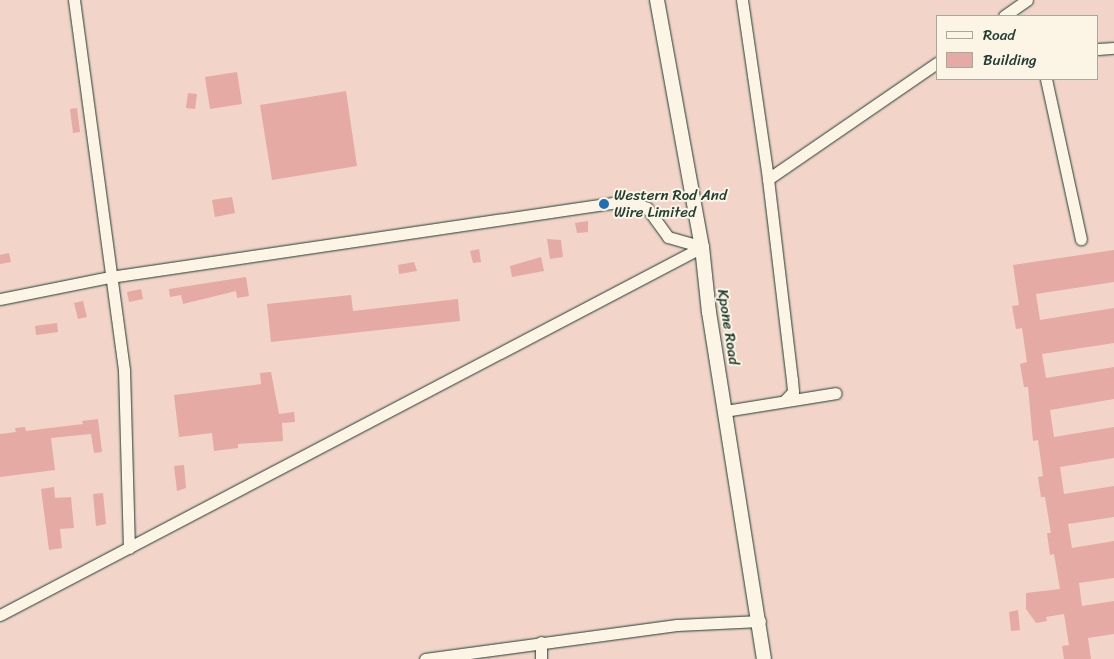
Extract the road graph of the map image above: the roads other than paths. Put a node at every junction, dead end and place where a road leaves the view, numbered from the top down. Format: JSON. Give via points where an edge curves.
{"nodes":[{"id":1,"x":74,"y":0,"type":"edge"},
{"id":2,"x":657,"y":0,"type":"edge"},
{"id":3,"x":742,"y":0,"type":"edge"},
{"id":4,"x":1027,"y":0,"type":"edge"},
{"id":5,"x":1005,"y":15,"type":"edge"},
{"id":6,"x":1114,"y":48,"type":"edge"},
{"id":7,"x":1099,"y":49,"type":"edge"},
{"id":8,"x":936,"y":63,"type":"edge"},
{"id":9,"x":1046,"y":80,"type":"edge"},
{"id":10,"x":768,"y":179,"type":"junction"},
{"id":11,"x":1081,"y":239,"type":"dead end"},
{"id":12,"x":702,"y":248,"type":"junction"},
{"id":13,"x":110,"y":277,"type":"junction"},
{"id":14,"x":0,"y":299,"type":"edge"},
{"id":15,"x":836,"y":393,"type":"dead end"},
{"id":16,"x":786,"y":400,"type":"junction"},
{"id":17,"x":725,"y":411,"type":"junction"},
{"id":18,"x":129,"y":548,"type":"junction"},
{"id":19,"x":0,"y":615,"type":"edge"},
{"id":20,"x":760,"y":620,"type":"junction"},
{"id":21,"x":541,"y":642,"type":"junction"},
{"id":22,"x":425,"y":659,"type":"edge"},
{"id":23,"x":540,"y":659,"type":"edge"},
{"id":24,"x":758,"y":659,"type":"edge"},
{"id":25,"x":764,"y":659,"type":"edge"}],
"edges":[{"from":1,"to":13,"type":"street"},
{"from":2,"to":12,"type":"main road","name":"Kpone Road"},
{"from":3,"to":10,"type":"street"},
{"from":4,"to":5,"type":"street"},
{"from":6,"to":7,"type":"street"},
{"from":8,"to":10,"type":"street"},
{"from":9,"to":11,"type":"street"},
{"from":10,"to":16,"type":"street","via":[[793,392]]},
{"from":12,"to":13,"type":"street","via":[[668,237],[647,208],[626,201]]},
{"from":12,"to":17,"type":"main road","name":"Kpone Road"},
{"from":12,"to":18,"type":"street"},
{"from":13,"to":14,"type":"street"},
{"from":13,"to":18,"type":"street","via":[[124,370]]},
{"from":15,"to":16,"type":"street"},
{"from":16,"to":17,"type":"street"},
{"from":17,"to":20,"type":"main road","name":"Kpone Road"},
{"from":18,"to":19,"type":"street"},
{"from":20,"to":21,"type":"street","via":[[677,625]]},
{"from":20,"to":25,"type":"main road","name":"Kpone Road"},
{"from":21,"to":22,"type":"street"},
{"from":21,"to":23,"type":"street"},
{"from":24,"to":25,"type":"street"}]}
